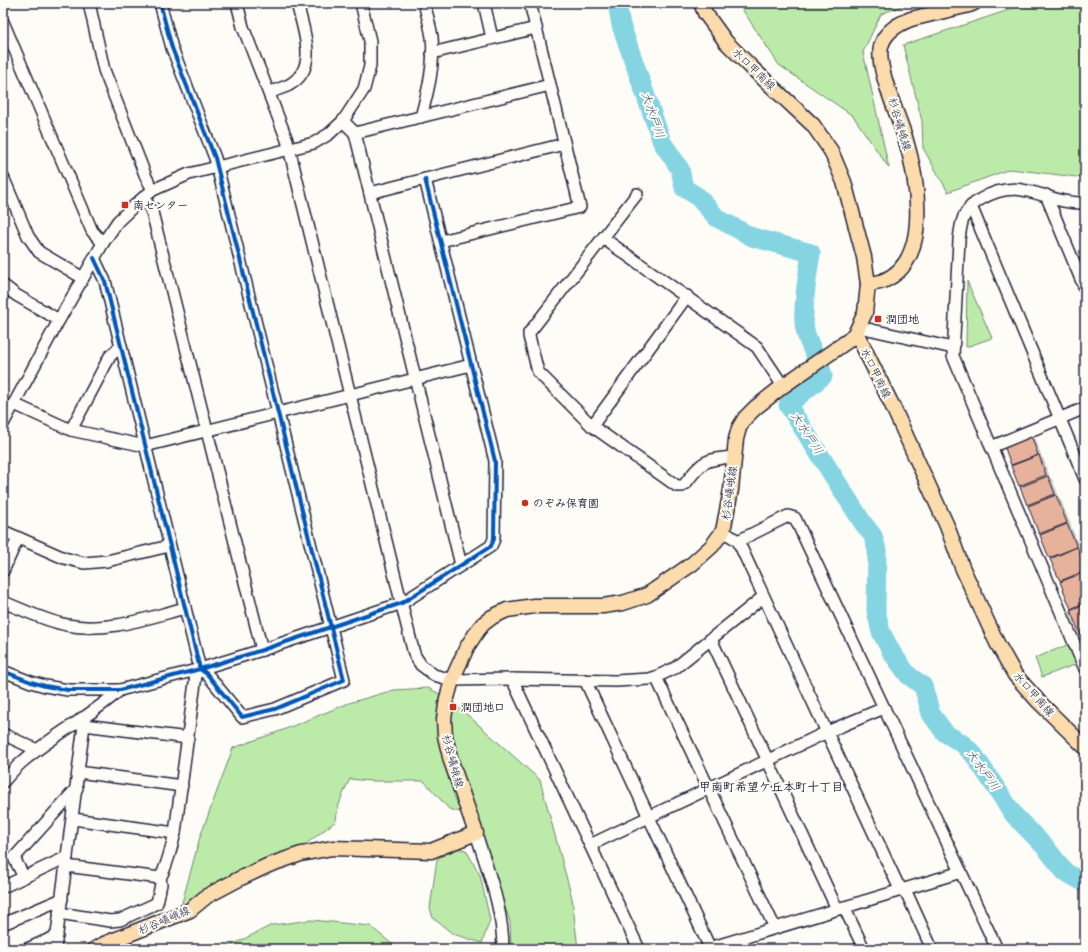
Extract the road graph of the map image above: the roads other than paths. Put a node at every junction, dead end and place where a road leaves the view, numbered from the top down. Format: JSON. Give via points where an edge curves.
{"nodes":[{"id":1,"x":89,"y":3,"type":"edge"},
{"id":2,"x":160,"y":3,"type":"edge"},
{"id":3,"x":237,"y":3,"type":"edge"},
{"id":4,"x":297,"y":3,"type":"edge"},
{"id":5,"x":361,"y":3,"type":"edge"},
{"id":6,"x":424,"y":3,"type":"edge"},
{"id":7,"x":484,"y":3,"type":"edge"},
{"id":8,"x":530,"y":3,"type":"edge"},
{"id":9,"x":701,"y":3,"type":"edge"},
{"id":10,"x":974,"y":3,"type":"edge"},
{"id":11,"x":3,"y":22,"type":"edge"},
{"id":12,"x":536,"y":28,"type":"junction"},
{"id":13,"x":492,"y":38,"type":"junction"},
{"id":14,"x":432,"y":53,"type":"junction"},
{"id":15,"x":550,"y":85,"type":"junction"},
{"id":16,"x":269,"y":93,"type":"junction"},
{"id":17,"x":421,"y":117,"type":"junction"},
{"id":18,"x":344,"y":121,"type":"junction"},
{"id":19,"x":355,"y":133,"type":"junction"},
{"id":20,"x":564,"y":144,"type":"junction"},
{"id":21,"x":289,"y":150,"type":"junction"},
{"id":22,"x":218,"y":166,"type":"junction"},
{"id":23,"x":3,"y":176,"type":"edge"},
{"id":24,"x":425,"y":179,"type":"junction"},
{"id":25,"x":154,"y":190,"type":"junction"},
{"id":26,"x":370,"y":192,"type":"junction"},
{"id":27,"x":636,"y":194,"type":"dead end"},
{"id":28,"x":1046,"y":195,"type":"junction"},
{"id":29,"x":144,"y":197,"type":"junction"},
{"id":30,"x":1085,"y":203,"type":"edge"},
{"id":31,"x":971,"y":206,"type":"junction"},
{"id":32,"x":603,"y":238,"type":"junction"},
{"id":33,"x":440,"y":241,"type":"junction"},
{"id":34,"x":102,"y":243,"type":"junction"},
{"id":35,"x":94,"y":258,"type":"junction"},
{"id":36,"x":83,"y":278,"type":"junction"},
{"id":37,"x":868,"y":284,"type":"junction"},
{"id":38,"x":3,"y":285,"type":"edge"},
{"id":39,"x":1085,"y":289,"type":"edge"},
{"id":40,"x":687,"y":296,"type":"junction"},
{"id":41,"x":59,"y":320,"type":"junction"},
{"id":42,"x":858,"y":329,"type":"junction"},
{"id":43,"x":121,"y":346,"type":"junction"},
{"id":44,"x":953,"y":348,"type":"junction"},
{"id":45,"x":471,"y":365,"type":"junction"},
{"id":46,"x":415,"y":379,"type":"junction"},
{"id":47,"x":783,"y":386,"type":"junction"},
{"id":48,"x":349,"y":395,"type":"junction"},
{"id":49,"x":14,"y":404,"type":"junction"},
{"id":50,"x":1085,"y":408,"type":"edge"},
{"id":51,"x":278,"y":413,"type":"junction"},
{"id":52,"x":1059,"y":419,"type":"junction"},
{"id":53,"x":3,"y":424,"type":"edge"},
{"id":54,"x":592,"y":426,"type":"junction"},
{"id":55,"x":71,"y":430,"type":"junction"},
{"id":56,"x":207,"y":430,"type":"junction"},
{"id":57,"x":146,"y":446,"type":"junction"},
{"id":58,"x":991,"y":447,"type":"junction"},
{"id":59,"x":734,"y":458,"type":"junction"},
{"id":60,"x":1085,"y":479,"type":"edge"},
{"id":61,"x":3,"y":531,"type":"edge"},
{"id":62,"x":723,"y":531,"type":"junction"},
{"id":63,"x":18,"y":538,"type":"junction"},
{"id":64,"x":738,"y":541,"type":"junction"},
{"id":65,"x":169,"y":546,"type":"junction"},
{"id":66,"x":461,"y":565,"type":"junction"},
{"id":67,"x":3,"y":572,"type":"edge"},
{"id":68,"x":763,"y":598,"type":"junction"},
{"id":69,"x":3,"y":602,"type":"edge"},
{"id":70,"x":402,"y":603,"type":"junction"},
{"id":71,"x":185,"y":608,"type":"junction"},
{"id":72,"x":331,"y":627,"type":"junction"},
{"id":73,"x":711,"y":639,"type":"junction"},
{"id":74,"x":262,"y":650,"type":"junction"},
{"id":75,"x":200,"y":669,"type":"junction"},
{"id":76,"x":1085,"y":669,"type":"edge"},
{"id":77,"x":3,"y":671,"type":"edge"},
{"id":78,"x":656,"y":677,"type":"junction"},
{"id":79,"x":512,"y":679,"type":"junction"},
{"id":80,"x":452,"y":680,"type":"junction"},
{"id":81,"x":585,"y":680,"type":"junction"},
{"id":82,"x":120,"y":690,"type":"junction"},
{"id":83,"x":884,"y":708,"type":"junction"},
{"id":84,"x":83,"y":721,"type":"junction"},
{"id":85,"x":827,"y":732,"type":"junction"},
{"id":86,"x":3,"y":734,"type":"edge"},
{"id":87,"x":188,"y":738,"type":"junction"},
{"id":88,"x":1085,"y":747,"type":"edge"},
{"id":89,"x":37,"y":750,"type":"junction"},
{"id":90,"x":768,"y":760,"type":"junction"},
{"id":91,"x":78,"y":772,"type":"junction"},
{"id":92,"x":3,"y":782,"type":"edge"},
{"id":93,"x":182,"y":786,"type":"junction"},
{"id":94,"x":77,"y":788,"type":"junction"},
{"id":95,"x":708,"y":789,"type":"junction"},
{"id":96,"x":648,"y":817,"type":"junction"},
{"id":97,"x":72,"y":819,"type":"junction"},
{"id":98,"x":175,"y":833,"type":"junction"},
{"id":99,"x":476,"y":833,"type":"junction"},
{"id":100,"x":590,"y":845,"type":"junction"},
{"id":101,"x":67,"y":861,"type":"junction"},
{"id":102,"x":961,"y":872,"type":"junction"},
{"id":103,"x":24,"y":877,"type":"junction"},
{"id":104,"x":160,"y":878,"type":"junction"},
{"id":105,"x":3,"y":886,"type":"edge"},
{"id":106,"x":903,"y":890,"type":"junction"},
{"id":107,"x":62,"y":899,"type":"junction"},
{"id":108,"x":841,"y":908,"type":"junction"},
{"id":109,"x":60,"y":913,"type":"junction"},
{"id":110,"x":3,"y":924,"type":"edge"},
{"id":111,"x":775,"y":928,"type":"junction"},
{"id":112,"x":57,"y":936,"type":"junction"},
{"id":113,"x":708,"y":948,"type":"edge"},
{"id":114,"x":27,"y":949,"type":"edge"},
{"id":115,"x":55,"y":949,"type":"edge"},
{"id":116,"x":95,"y":949,"type":"edge"},
{"id":117,"x":503,"y":949,"type":"edge"},
{"id":118,"x":639,"y":949,"type":"edge"},
{"id":119,"x":864,"y":949,"type":"edge"},
{"id":120,"x":932,"y":949,"type":"edge"},
{"id":121,"x":997,"y":949,"type":"edge"}],
"edges":[{"from":1,"to":25,"type":"street","via":[[104,70],[146,177]]},
{"from":2,"to":22,"type":"street","via":[[172,48]]},
{"from":3,"to":16,"type":"street","via":[[243,27]]},
{"from":4,"to":16,"type":"street","via":[[308,49],[307,61],[297,79]]},
{"from":5,"to":18,"type":"street","via":[[370,42],[370,66],[364,89]]},
{"from":6,"to":14,"type":"street","via":[[432,36]]},
{"from":7,"to":13,"type":"street"},
{"from":8,"to":12,"type":"street"},
{"from":9,"to":37,"type":"main road","name":"水口甲南線","via":[[705,13],[726,42],[814,125],[832,151],[844,182],[864,257]]},
{"from":10,"to":37,"type":"main road","name":"杉谷嶬峨線","via":[[904,22],[891,30],[881,45],[882,70],[911,159],[917,209],[916,235],[909,257],[893,275],[882,282]]},
{"from":11,"to":34,"type":"street","via":[[92,231]]},
{"from":12,"to":13,"type":"street"},
{"from":12,"to":15,"type":"street"},
{"from":13,"to":14,"type":"street"},
{"from":14,"to":17,"type":"street","via":[[429,83]]},
{"from":15,"to":17,"type":"street"},
{"from":15,"to":20,"type":"street"},
{"from":16,"to":21,"type":"street"},
{"from":17,"to":19,"type":"street"},
{"from":18,"to":19,"type":"street"},
{"from":18,"to":21,"type":"street","via":[[314,143]]},
{"from":19,"to":26,"type":"street"},
{"from":20,"to":24,"type":"street"},
{"from":20,"to":33,"type":"street","via":[[580,207]]},
{"from":21,"to":22,"type":"street"},
{"from":21,"to":48,"type":"street"},
{"from":22,"to":25,"type":"street","via":[[184,176]]},
{"from":22,"to":51,"type":"street"},
{"from":23,"to":36,"type":"street","via":[[28,236],[39,252]]},
{"from":24,"to":26,"type":"street"},
{"from":24,"to":33,"type":"street"},
{"from":25,"to":29,"type":"street"},
{"from":26,"to":46,"type":"street"},
{"from":27,"to":32,"type":"street"},
{"from":28,"to":30,"type":"street"},
{"from":28,"to":31,"type":"street","via":[[1013,188],[991,194]]},
{"from":28,"to":39,"type":"street"},
{"from":29,"to":34,"type":"street","via":[[118,221]]},
{"from":29,"to":56,"type":"street","via":[[152,212]]},
{"from":31,"to":44,"type":"street","via":[[962,218],[960,228]]},
{"from":31,"to":52,"type":"street"},
{"from":32,"to":40,"type":"street"},
{"from":32,"to":54,"type":"street","via":[[529,333],[538,372]]},
{"from":33,"to":45,"type":"street"},
{"from":34,"to":35,"type":"street"},
{"from":35,"to":36,"type":"street"},
{"from":35,"to":43,"type":"street","via":[[105,280]]},
{"from":36,"to":41,"type":"street"},
{"from":37,"to":42,"type":"main road","name":"水口甲南線","via":[[865,313]]},
{"from":38,"to":41,"type":"street","via":[[16,296]]},
{"from":40,"to":47,"type":"street","via":[[756,347]]},
{"from":40,"to":54,"type":"street"},
{"from":41,"to":49,"type":"street"},
{"from":42,"to":44,"type":"street"},
{"from":42,"to":47,"type":"main road","name":"杉谷嶬峨線","via":[[849,340]]},
{"from":42,"to":88,"type":"main road","name":"水口甲南線","via":[[997,643],[1015,675]]},
{"from":43,"to":55,"type":"street","via":[[110,356]]},
{"from":43,"to":57,"type":"street"},
{"from":44,"to":58,"type":"street","via":[[953,356]]},
{"from":45,"to":46,"type":"street"},
{"from":45,"to":66,"type":"street","via":[[495,461],[494,539],[491,546]]},
{"from":46,"to":48,"type":"street"},
{"from":46,"to":66,"type":"street"},
{"from":47,"to":59,"type":"main road","name":"杉谷嶬峨線","via":[[745,418],[739,428]]},
{"from":48,"to":51,"type":"street"},
{"from":48,"to":70,"type":"street"},
{"from":49,"to":53,"type":"street"},
{"from":49,"to":55,"type":"street"},
{"from":50,"to":52,"type":"street"},
{"from":51,"to":56,"type":"street"},
{"from":51,"to":72,"type":"street"},
{"from":52,"to":58,"type":"street"},
{"from":52,"to":60,"type":"street"},
{"from":54,"to":59,"type":"street","via":[[678,486],[685,484],[698,467],[706,462],[719,458]]},
{"from":55,"to":57,"type":"street"},
{"from":56,"to":57,"type":"street"},
{"from":56,"to":74,"type":"street"},
{"from":57,"to":65,"type":"street"},
{"from":58,"to":76,"type":"street"},
{"from":59,"to":62,"type":"main road","name":"杉谷嶬峨線"},
{"from":61,"to":63,"type":"street"},
{"from":62,"to":64,"type":"street"},
{"from":62,"to":80,"type":"main road","name":"杉谷嶬峨線","via":[[712,546],[692,564],[647,595],[603,606],[534,606],[507,610],[492,617],[483,624],[467,647]]},
{"from":63,"to":65,"type":"street","via":[[64,558],[84,563],[107,561]]},
{"from":63,"to":67,"type":"street"},
{"from":64,"to":68,"type":"street"},
{"from":64,"to":83,"type":"street","via":[[788,516],[794,518]]},
{"from":65,"to":71,"type":"street"},
{"from":66,"to":70,"type":"street"},
{"from":68,"to":73,"type":"street"},
{"from":68,"to":85,"type":"street"},
{"from":69,"to":71,"type":"street","via":[[54,622],[90,627],[123,624]]},
{"from":70,"to":72,"type":"street"},
{"from":70,"to":80,"type":"street","via":[[415,656],[434,675]]},
{"from":71,"to":75,"type":"street"},
{"from":72,"to":74,"type":"street"},
{"from":72,"to":75,"type":"street","via":[[344,680],[275,709],[242,717]]},
{"from":73,"to":78,"type":"street","via":[[675,668]]},
{"from":73,"to":90,"type":"street"},
{"from":74,"to":75,"type":"street"},
{"from":75,"to":82,"type":"street"},
{"from":75,"to":87,"type":"street","via":[[196,675]]},
{"from":77,"to":82,"type":"street","via":[[31,682],[60,688]]},
{"from":78,"to":81,"type":"street","via":[[640,680]]},
{"from":78,"to":95,"type":"street"},
{"from":79,"to":80,"type":"street"},
{"from":79,"to":81,"type":"street"},
{"from":79,"to":100,"type":"street"},
{"from":80,"to":99,"type":"main road","name":"杉谷嶬峨線","via":[[444,719],[445,736]]},
{"from":81,"to":96,"type":"street"},
{"from":82,"to":84,"type":"street"},
{"from":83,"to":85,"type":"street"},
{"from":83,"to":102,"type":"street"},
{"from":84,"to":87,"type":"street"},
{"from":84,"to":89,"type":"street"},
{"from":84,"to":91,"type":"street"},
{"from":85,"to":90,"type":"street"},
{"from":85,"to":106,"type":"street","via":[[894,876]]},
{"from":86,"to":89,"type":"street"},
{"from":87,"to":93,"type":"street"},
{"from":89,"to":92,"type":"street"},
{"from":90,"to":95,"type":"street"},
{"from":90,"to":108,"type":"street"},
{"from":91,"to":93,"type":"street"},
{"from":91,"to":94,"type":"street"},
{"from":93,"to":98,"type":"street"},
{"from":94,"to":97,"type":"street"},
{"from":94,"to":103,"type":"street","via":[[14,858]]},
{"from":95,"to":96,"type":"street"},
{"from":95,"to":111,"type":"street"},
{"from":96,"to":100,"type":"street"},
{"from":96,"to":113,"type":"street"},
{"from":97,"to":98,"type":"street"},
{"from":97,"to":101,"type":"street"},
{"from":98,"to":104,"type":"street","via":[[170,855]]},
{"from":99,"to":116,"type":"main road","name":"杉谷嶬峨線","via":[[431,851],[332,848],[301,854],[241,878],[207,896],[190,910]]},
{"from":99,"to":117,"type":"street","via":[[496,892],[503,931]]},
{"from":100,"to":118,"type":"street"},
{"from":101,"to":103,"type":"street"},
{"from":101,"to":104,"type":"street"},
{"from":101,"to":107,"type":"street"},
{"from":102,"to":106,"type":"street"},
{"from":102,"to":121,"type":"street"},
{"from":103,"to":105,"type":"street"},
{"from":104,"to":109,"type":"street","via":[[157,903],[120,920],[110,921]]},
{"from":106,"to":108,"type":"street"},
{"from":106,"to":120,"type":"street"},
{"from":107,"to":109,"type":"street"},
{"from":107,"to":110,"type":"street"},
{"from":108,"to":111,"type":"street"},
{"from":108,"to":119,"type":"street"},
{"from":109,"to":112,"type":"street"},
{"from":111,"to":113,"type":"street"},
{"from":112,"to":114,"type":"street"},
{"from":112,"to":115,"type":"street"}]}
